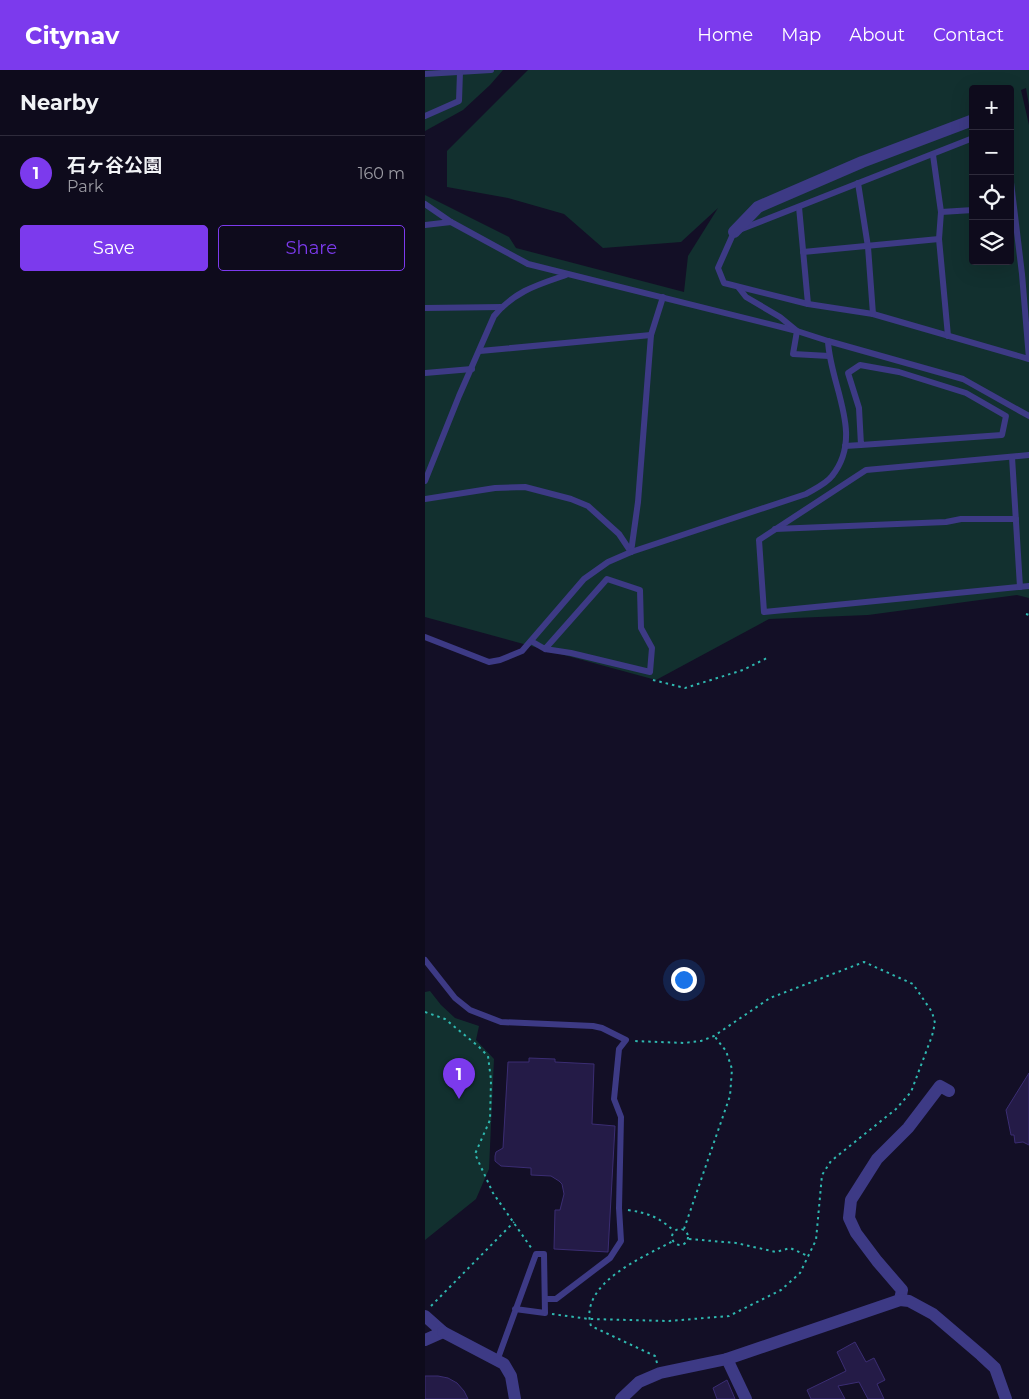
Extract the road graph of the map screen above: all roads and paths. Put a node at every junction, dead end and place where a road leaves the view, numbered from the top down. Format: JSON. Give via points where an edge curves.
{"nodes":[{"id":1,"x":491,"y":70,"type":"edge"},
{"id":2,"x":460,"y":72,"type":"junction"},
{"id":3,"x":425,"y":74,"type":"edge"},
{"id":4,"x":425,"y":116,"type":"edge"},
{"id":5,"x":969,"y":122,"type":"edge"},
{"id":6,"x":969,"y":140,"type":"edge"},
{"id":7,"x":933,"y":155,"type":"junction"},
{"id":8,"x":858,"y":183,"type":"junction"},
{"id":9,"x":425,"y":204,"type":"edge"},
{"id":10,"x":799,"y":207,"type":"junction"},
{"id":11,"x":969,"y":210,"type":"edge"},
{"id":12,"x":941,"y":212,"type":"junction"},
{"id":13,"x":1014,"y":216,"type":"edge"},
{"id":14,"x":451,"y":222,"type":"junction"},
{"id":15,"x":425,"y":225,"type":"edge"},
{"id":16,"x":734,"y":232,"type":"junction"},
{"id":17,"x":939,"y":239,"type":"junction"},
{"id":18,"x":868,"y":247,"type":"junction"},
{"id":19,"x":803,"y":252,"type":"junction"},
{"id":20,"x":567,"y":275,"type":"junction"},
{"id":21,"x":739,"y":288,"type":"junction"},
{"id":22,"x":663,"y":297,"type":"junction"},
{"id":23,"x":808,"y":304,"type":"junction"},
{"id":24,"x":502,"y":307,"type":"junction"},
{"id":25,"x":425,"y":308,"type":"edge"},
{"id":26,"x":873,"y":314,"type":"junction"},
{"id":27,"x":797,"y":331,"type":"junction"},
{"id":28,"x":651,"y":336,"type":"junction"},
{"id":29,"x":948,"y":336,"type":"junction"},
{"id":30,"x":828,"y":341,"type":"junction"},
{"id":31,"x":480,"y":351,"type":"junction"},
{"id":32,"x":829,"y":356,"type":"junction"},
{"id":33,"x":1029,"y":358,"type":"edge"},
{"id":34,"x":1029,"y":363,"type":"edge"},
{"id":35,"x":472,"y":369,"type":"junction"},
{"id":36,"x":425,"y":373,"type":"edge"},
{"id":37,"x":1029,"y":416,"type":"edge"},
{"id":38,"x":861,"y":445,"type":"junction"},
{"id":39,"x":845,"y":446,"type":"junction"},
{"id":40,"x":1029,"y":455,"type":"edge"},
{"id":41,"x":1012,"y":457,"type":"junction"},
{"id":42,"x":425,"y":481,"type":"edge"},
{"id":43,"x":425,"y":499,"type":"edge"},
{"id":44,"x":1016,"y":519,"type":"junction"},
{"id":45,"x":775,"y":529,"type":"junction"},
{"id":46,"x":631,"y":552,"type":"junction"},
{"id":47,"x":1029,"y":586,"type":"edge"},
{"id":48,"x":1021,"y":587,"type":"junction"},
{"id":49,"x":425,"y":637,"type":"edge"},
{"id":50,"x":531,"y":641,"type":"junction"},
{"id":51,"x":545,"y":649,"type":"junction"},
{"id":52,"x":769,"y":657,"type":"dead end"},
{"id":53,"x":651,"y":672,"type":"junction"},
{"id":54,"x":425,"y":960,"type":"edge"},
{"id":55,"x":425,"y":1012,"type":"edge"},
{"id":56,"x":714,"y":1036,"type":"junction"},
{"id":57,"x":626,"y":1040,"type":"junction"},
{"id":58,"x":949,"y":1091,"type":"dead end"},
{"id":59,"x":619,"y":1208,"type":"junction"},
{"id":60,"x":513,"y":1222,"type":"junction"},
{"id":61,"x":684,"y":1229,"type":"junction"},
{"id":62,"x":674,"y":1231,"type":"junction"},
{"id":63,"x":689,"y":1239,"type":"junction"},
{"id":64,"x":673,"y":1241,"type":"junction"},
{"id":65,"x":536,"y":1254,"type":"junction"},
{"id":66,"x":808,"y":1256,"type":"junction"},
{"id":67,"x":545,"y":1299,"type":"junction"},
{"id":68,"x":900,"y":1300,"type":"junction"},
{"id":69,"x":515,"y":1309,"type":"junction"},
{"id":70,"x":545,"y":1313,"type":"junction"},
{"id":71,"x":425,"y":1314,"type":"edge"},
{"id":72,"x":589,"y":1319,"type":"junction"},
{"id":73,"x":443,"y":1332,"type":"junction"},
{"id":74,"x":425,"y":1340,"type":"edge"},
{"id":75,"x":727,"y":1359,"type":"junction"},
{"id":76,"x":497,"y":1361,"type":"junction"},
{"id":77,"x":660,"y":1372,"type":"junction"},
{"id":78,"x":515,"y":1399,"type":"edge"},
{"id":79,"x":621,"y":1399,"type":"edge"},
{"id":80,"x":746,"y":1399,"type":"edge"},
{"id":81,"x":1006,"y":1399,"type":"edge"}],
"edges":[{"from":1,"to":2,"type":"lane"},
{"from":2,"to":3,"type":"lane"},
{"from":2,"to":4,"type":"lane","via":[[459,101]]},
{"from":5,"to":16,"type":"street","via":[[862,162],[758,207]]},
{"from":6,"to":7,"type":"lane"},
{"from":7,"to":8,"type":"lane"},
{"from":7,"to":12,"type":"lane"},
{"from":8,"to":10,"type":"lane"},
{"from":8,"to":18,"type":"lane"},
{"from":9,"to":14,"type":"lane"},
{"from":10,"to":16,"type":"lane"},
{"from":10,"to":19,"type":"lane"},
{"from":11,"to":12,"type":"lane"},
{"from":12,"to":17,"type":"lane"},
{"from":13,"to":33,"type":"lane"},
{"from":14,"to":15,"type":"lane"},
{"from":14,"to":20,"type":"lane","via":[[528,264]]},
{"from":16,"to":21,"type":"lane","via":[[718,268],[724,283]]},
{"from":17,"to":18,"type":"lane"},
{"from":17,"to":29,"type":"lane"},
{"from":18,"to":19,"type":"lane"},
{"from":18,"to":26,"type":"lane"},
{"from":19,"to":23,"type":"lane"},
{"from":20,"to":22,"type":"lane"},
{"from":20,"to":24,"type":"lane","via":[[528,288]]},
{"from":21,"to":23,"type":"lane"},
{"from":21,"to":27,"type":"lane","via":[[746,297]]},
{"from":22,"to":27,"type":"lane"},
{"from":22,"to":28,"type":"lane"},
{"from":23,"to":26,"type":"lane"},
{"from":24,"to":25,"type":"lane"},
{"from":24,"to":31,"type":"lane","via":[[494,316]]},
{"from":26,"to":29,"type":"lane"},
{"from":27,"to":30,"type":"lane"},
{"from":27,"to":32,"type":"lane","via":[[793,354]]},
{"from":28,"to":31,"type":"lane"},
{"from":28,"to":46,"type":"lane"},
{"from":29,"to":33,"type":"lane"},
{"from":30,"to":32,"type":"lane"},
{"from":30,"to":37,"type":"lane","via":[[963,379]]},
{"from":31,"to":35,"type":"lane"},
{"from":32,"to":39,"type":"lane","via":[[844,407]]},
{"from":33,"to":34,"type":"lane"},
{"from":35,"to":36,"type":"lane"},
{"from":35,"to":42,"type":"lane"},
{"from":38,"to":38,"type":"lane","via":[[1002,435],[1006,416],[967,393],[899,372],[861,365],[848,373],[859,408]]},
{"from":38,"to":39,"type":"lane"},
{"from":39,"to":46,"type":"lane","via":[[831,478],[806,494]]},
{"from":40,"to":41,"type":"lane"},
{"from":41,"to":44,"type":"lane"},
{"from":41,"to":45,"type":"lane","via":[[866,470]]},
{"from":43,"to":46,"type":"lane","via":[[495,488],[525,487],[588,506],[619,534]]},
{"from":44,"to":45,"type":"lane"},
{"from":44,"to":48,"type":"lane"},
{"from":45,"to":48,"type":"lane","via":[[759,540],[764,612]]},
{"from":46,"to":50,"type":"lane","via":[[608,562],[585,579]]},
{"from":47,"to":48,"type":"lane"},
{"from":49,"to":50,"type":"lane","via":[[489,662],[522,651]]},
{"from":50,"to":51,"type":"lane"},
{"from":51,"to":53,"type":"lane"},
{"from":51,"to":53,"type":"lane","via":[[607,579],[640,590],[641,628],[652,648]]},
{"from":52,"to":53,"type":"path","via":[[743,670],[685,688],[653,680]]},
{"from":54,"to":57,"type":"lane","via":[[455,998],[470,1010],[501,1022],[593,1026]]},
{"from":55,"to":60,"type":"path","via":[[445,1019],[488,1056],[490,1120],[475,1154],[493,1193]]},
{"from":56,"to":57,"type":"path","via":[[684,1043]]},
{"from":56,"to":61,"type":"path","via":[[732,1069],[730,1096]]},
{"from":56,"to":66,"type":"path","via":[[770,998],[864,962],[913,984],[932,1012],[935,1023],[933,1036],[911,1092],[896,1109],[831,1161],[822,1174],[816,1240]]},
{"from":57,"to":59,"type":"lane","via":[[619,1049],[614,1100],[621,1117]]},
{"from":58,"to":68,"type":"street","via":[[940,1086],[908,1128],[877,1159],[851,1200],[849,1218],[856,1233],[902,1290]]},
{"from":59,"to":62,"type":"path","via":[[647,1213]]},
{"from":59,"to":67,"type":"lane","via":[[621,1241],[610,1258],[557,1299]]},
{"from":60,"to":65,"type":"path"},
{"from":60,"to":71,"type":"path"},
{"from":61,"to":62,"type":"path"},
{"from":61,"to":63,"type":"path"},
{"from":62,"to":64,"type":"path"},
{"from":63,"to":64,"type":"path","via":[[680,1245]]},
{"from":63,"to":66,"type":"path","via":[[736,1243],[776,1252],[789,1248]]},
{"from":64,"to":72,"type":"path","via":[[618,1272],[597,1292],[590,1304]]},
{"from":65,"to":67,"type":"lane","via":[[544,1254]]},
{"from":65,"to":69,"type":"lane"},
{"from":66,"to":72,"type":"path","via":[[800,1273],[781,1290],[729,1316],[669,1321]]},
{"from":67,"to":70,"type":"lane"},
{"from":68,"to":75,"type":"street"},
{"from":68,"to":81,"type":"street","via":[[909,1300],[933,1314],[995,1368]]},
{"from":69,"to":70,"type":"lane"},
{"from":69,"to":76,"type":"lane"},
{"from":70,"to":72,"type":"path"},
{"from":71,"to":73,"type":"street"},
{"from":72,"to":77,"type":"path","via":[[591,1326],[655,1356]]},
{"from":73,"to":74,"type":"street"},
{"from":73,"to":76,"type":"street"},
{"from":75,"to":77,"type":"street"},
{"from":75,"to":80,"type":"street"},
{"from":76,"to":78,"type":"street","via":[[504,1364],[511,1376]]},
{"from":77,"to":79,"type":"street","via":[[639,1382]]}]}
